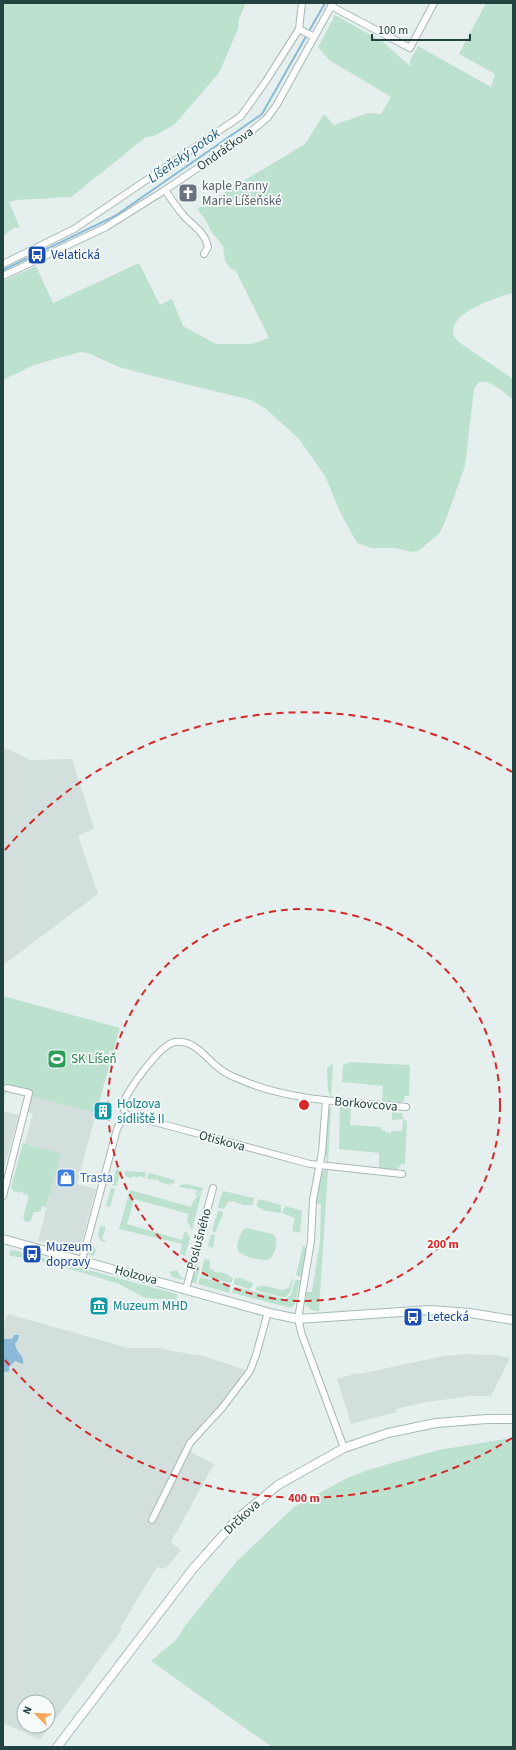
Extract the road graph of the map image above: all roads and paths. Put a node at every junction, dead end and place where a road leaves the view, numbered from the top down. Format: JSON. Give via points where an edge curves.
{"nodes":[{"id":1,"x":302,"y":3,"type":"edge"},
{"id":2,"x":434,"y":3,"type":"edge"},
{"id":3,"x":332,"y":5,"type":"edge"},
{"id":4,"x":307,"y":33,"type":"junction"},
{"id":5,"x":165,"y":190,"type":"junction"},
{"id":6,"x":77,"y":234,"type":"junction"},
{"id":7,"x":204,"y":254,"type":"dead end"},
{"id":8,"x":3,"y":264,"type":"edge"},
{"id":9,"x":3,"y":276,"type":"edge"},
{"id":10,"x":6,"y":1088,"type":"dead end"},
{"id":11,"x":326,"y":1100,"type":"junction"},
{"id":12,"x":406,"y":1107,"type":"dead end"},
{"id":13,"x":125,"y":1114,"type":"junction"},
{"id":14,"x":320,"y":1165,"type":"junction"},
{"id":15,"x":402,"y":1174,"type":"dead end"},
{"id":16,"x":213,"y":1188,"type":"dead end"},
{"id":17,"x":3,"y":1196,"type":"edge"},
{"id":18,"x":3,"y":1239,"type":"edge"},
{"id":19,"x":82,"y":1260,"type":"junction"},
{"id":20,"x":186,"y":1289,"type":"junction"},
{"id":21,"x":268,"y":1312,"type":"junction"},
{"id":22,"x":298,"y":1319,"type":"junction"},
{"id":23,"x":513,"y":1320,"type":"edge"},
{"id":24,"x":513,"y":1419,"type":"edge"},
{"id":25,"x":344,"y":1448,"type":"junction"},
{"id":26,"x":152,"y":1520,"type":"dead end"},
{"id":27,"x":57,"y":1747,"type":"edge"}],
"edges":[{"from":1,"to":4,"type":"street","name":"Ondráčkova"},
{"from":2,"to":3,"type":"street","via":[[410,48]]},
{"from":3,"to":4,"type":"street","name":"Ondráčkova"},
{"from":4,"to":5,"type":"street","name":"Ondráčkova","via":[[276,106],[267,118],[248,134]]},
{"from":4,"to":6,"type":"street","name":"Ondráčkova","via":[[266,81],[241,116]]},
{"from":5,"to":6,"type":"street","name":"Ondráčkova","via":[[106,227]]},
{"from":5,"to":7,"type":"street","via":[[184,217],[207,239],[208,247]]},
{"from":6,"to":8,"type":"street","name":"Ondráčkova"},
{"from":6,"to":9,"type":"street","name":"Ondráčkova"},
{"from":10,"to":17,"type":"street","via":[[29,1093]]},
{"from":11,"to":12,"type":"street","name":"Borkovcova"},
{"from":11,"to":13,"type":"street","name":"Borkovcova","via":[[288,1094],[242,1081],[221,1069],[193,1045],[179,1041],[160,1050],[122,1105]]},
{"from":11,"to":14,"type":"street"},
{"from":13,"to":14,"type":"street","name":"Otiskova"},
{"from":13,"to":19,"type":"street","via":[[117,1129]]},
{"from":14,"to":15,"type":"street","name":"Otiskova"},
{"from":14,"to":22,"type":"street"},
{"from":16,"to":20,"type":"street","name":"Poslušného"},
{"from":18,"to":19,"type":"street","name":"Holzova"},
{"from":19,"to":20,"type":"street","name":"Holzova"},
{"from":20,"to":21,"type":"street","name":"Holzova"},
{"from":21,"to":22,"type":"street","name":"Holzova"},
{"from":21,"to":26,"type":"street","via":[[250,1371],[222,1408],[190,1443]]},
{"from":22,"to":23,"type":"street","name":"Holzova","via":[[430,1310]]},
{"from":22,"to":25,"type":"street","via":[[300,1331]]},
{"from":24,"to":25,"type":"street","name":"Drčkova","via":[[436,1423],[388,1433]]},
{"from":25,"to":27,"type":"street","name":"Drčkova","via":[[278,1485],[237,1519],[192,1570]]}]}
